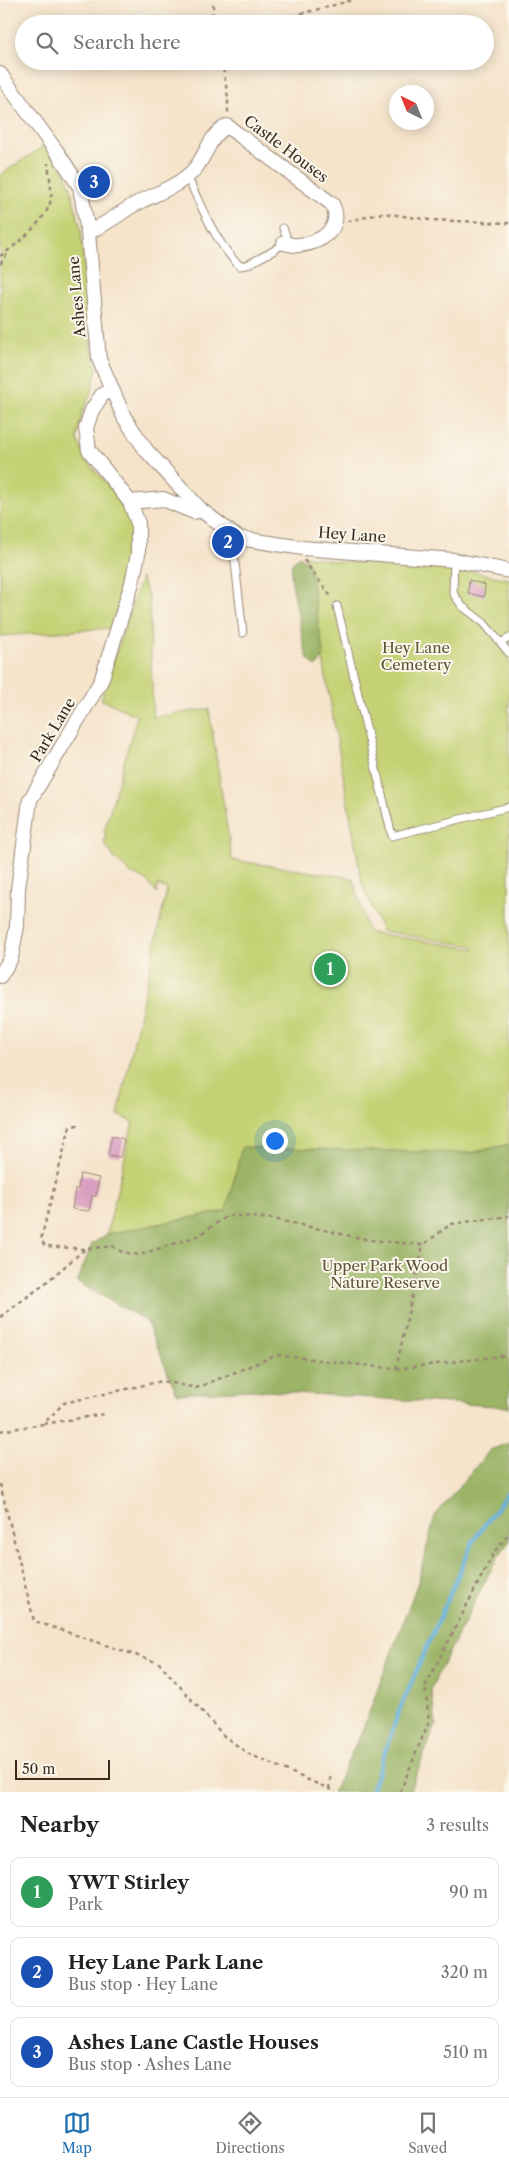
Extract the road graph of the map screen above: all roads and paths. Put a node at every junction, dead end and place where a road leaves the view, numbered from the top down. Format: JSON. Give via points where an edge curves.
{"nodes":[{"id":1,"x":214,"y":0,"type":"edge"},
{"id":2,"x":353,"y":0,"type":"edge"},
{"id":3,"x":212,"y":15,"type":"edge"},
{"id":4,"x":296,"y":15,"type":"edge"},
{"id":5,"x":223,"y":70,"type":"edge"},
{"id":6,"x":0,"y":74,"type":"edge"},
{"id":7,"x":227,"y":126,"type":"junction"},
{"id":8,"x":57,"y":152,"type":"junction"},
{"id":9,"x":187,"y":176,"type":"junction"},
{"id":10,"x":336,"y":213,"type":"junction"},
{"id":11,"x":509,"y":223,"type":"edge"},
{"id":12,"x":283,"y":228,"type":"dead end"},
{"id":13,"x":88,"y":232,"type":"junction"},
{"id":14,"x":284,"y":243,"type":"junction"},
{"id":15,"x":10,"y":249,"type":"junction"},
{"id":16,"x":0,"y":256,"type":"edge"},
{"id":17,"x":0,"y":264,"type":"edge"},
{"id":18,"x":111,"y":389,"type":"junction"},
{"id":19,"x":130,"y":502,"type":"junction"},
{"id":20,"x":201,"y":510,"type":"junction"},
{"id":21,"x":238,"y":538,"type":"junction"},
{"id":22,"x":303,"y":548,"type":"junction"},
{"id":23,"x":454,"y":560,"type":"junction"},
{"id":24,"x":509,"y":571,"type":"edge"},
{"id":25,"x":337,"y":606,"type":"joint"},
{"id":26,"x":243,"y":633,"type":"dead end"},
{"id":27,"x":509,"y":638,"type":"edge"},
{"id":28,"x":502,"y":642,"type":"junction"},
{"id":29,"x":509,"y":653,"type":"edge"},
{"id":30,"x":509,"y":807,"type":"edge"},
{"id":31,"x":0,"y":976,"type":"edge"},
{"id":32,"x":78,"y":1125,"type":"dead end"},
{"id":33,"x":509,"y":1216,"type":"edge"},
{"id":34,"x":423,"y":1245,"type":"junction"},
{"id":35,"x":85,"y":1249,"type":"junction"},
{"id":36,"x":0,"y":1317,"type":"edge"},
{"id":37,"x":509,"y":1355,"type":"edge"},
{"id":38,"x":396,"y":1369,"type":"junction"},
{"id":39,"x":104,"y":1414,"type":"dead end"},
{"id":40,"x":43,"y":1424,"type":"junction"},
{"id":41,"x":0,"y":1431,"type":"edge"},
{"id":42,"x":0,"y":1484,"type":"edge"},
{"id":43,"x":509,"y":1534,"type":"edge"},
{"id":44,"x":331,"y":1773,"type":"dead end"},
{"id":45,"x":329,"y":1789,"type":"junction"},
{"id":46,"x":336,"y":1792,"type":"edge"},
{"id":47,"x":400,"y":1792,"type":"edge"}],
"edges":[{"from":1,"to":3,"type":"path"},
{"from":2,"to":4,"type":"path"},
{"from":5,"to":7,"type":"path","via":[[228,98]]},
{"from":6,"to":8,"type":"street","name":"Ashes Lane"},
{"from":7,"to":9,"type":"street","name":"Castle Houses","via":[[210,141],[194,170]]},
{"from":7,"to":10,"type":"street","name":"Castle Houses","via":[[332,204]]},
{"from":8,"to":13,"type":"street","name":"Ashes Lane","via":[[80,188]]},
{"from":8,"to":15,"type":"path","via":[[48,163],[51,199],[43,218]]},
{"from":9,"to":13,"type":"street","name":"Castle Houses"},
{"from":9,"to":14,"type":"lane","via":[[216,233],[240,266]]},
{"from":10,"to":11,"type":"path","via":[[345,214],[349,221],[383,213],[430,220]]},
{"from":10,"to":14,"type":"street","via":[[336,222],[329,233],[299,245]]},
{"from":12,"to":14,"type":"lane","via":[[286,235]]},
{"from":13,"to":18,"type":"street","name":"Ashes Lane","via":[[99,359]]},
{"from":15,"to":16,"type":"path"},
{"from":15,"to":17,"type":"path"},
{"from":18,"to":19,"type":"street","name":"Park Lane","via":[[102,395],[92,410],[86,428],[89,450]]},
{"from":18,"to":20,"type":"street","name":"Ashes Lane","via":[[124,417],[146,450]]},
{"from":19,"to":20,"type":"street","via":[[163,499],[194,512]]},
{"from":19,"to":31,"type":"street","name":"Park Lane","via":[[138,523],[138,554],[132,583],[101,682],[30,800],[18,889],[17,926],[11,958]]},
{"from":20,"to":21,"type":"street","name":"Hey Lane"},
{"from":21,"to":22,"type":"street","name":"Hey Lane"},
{"from":21,"to":26,"type":"lane","via":[[234,554]]},
{"from":22,"to":23,"type":"street","name":"Hey Lane"},
{"from":22,"to":25,"type":"path","via":[[303,558]]},
{"from":23,"to":24,"type":"street","name":"Hey Lane"},
{"from":23,"to":28,"type":"lane","via":[[453,593],[462,606]]},
{"from":25,"to":30,"type":"lane","via":[[392,836]]},
{"from":27,"to":28,"type":"lane"},
{"from":28,"to":29,"type":"lane"},
{"from":32,"to":35,"type":"path","via":[[70,1126],[41,1239],[45,1246]]},
{"from":33,"to":34,"type":"path","via":[[451,1224]]},
{"from":34,"to":35,"type":"path","via":[[369,1240],[274,1219],[228,1216],[198,1236],[139,1255],[122,1252],[112,1246]]},
{"from":34,"to":38,"type":"path"},
{"from":35,"to":36,"type":"path"},
{"from":37,"to":38,"type":"path"},
{"from":38,"to":40,"type":"path","via":[[277,1355],[196,1388],[162,1382],[64,1403]]},
{"from":39,"to":40,"type":"path"},
{"from":40,"to":41,"type":"path"},
{"from":42,"to":45,"type":"path","via":[[34,1621],[159,1663],[224,1736],[249,1754]]},
{"from":43,"to":47,"type":"path","via":[[494,1552],[425,1687],[429,1721]]},
{"from":44,"to":45,"type":"path"},
{"from":45,"to":46,"type":"path"}]}
